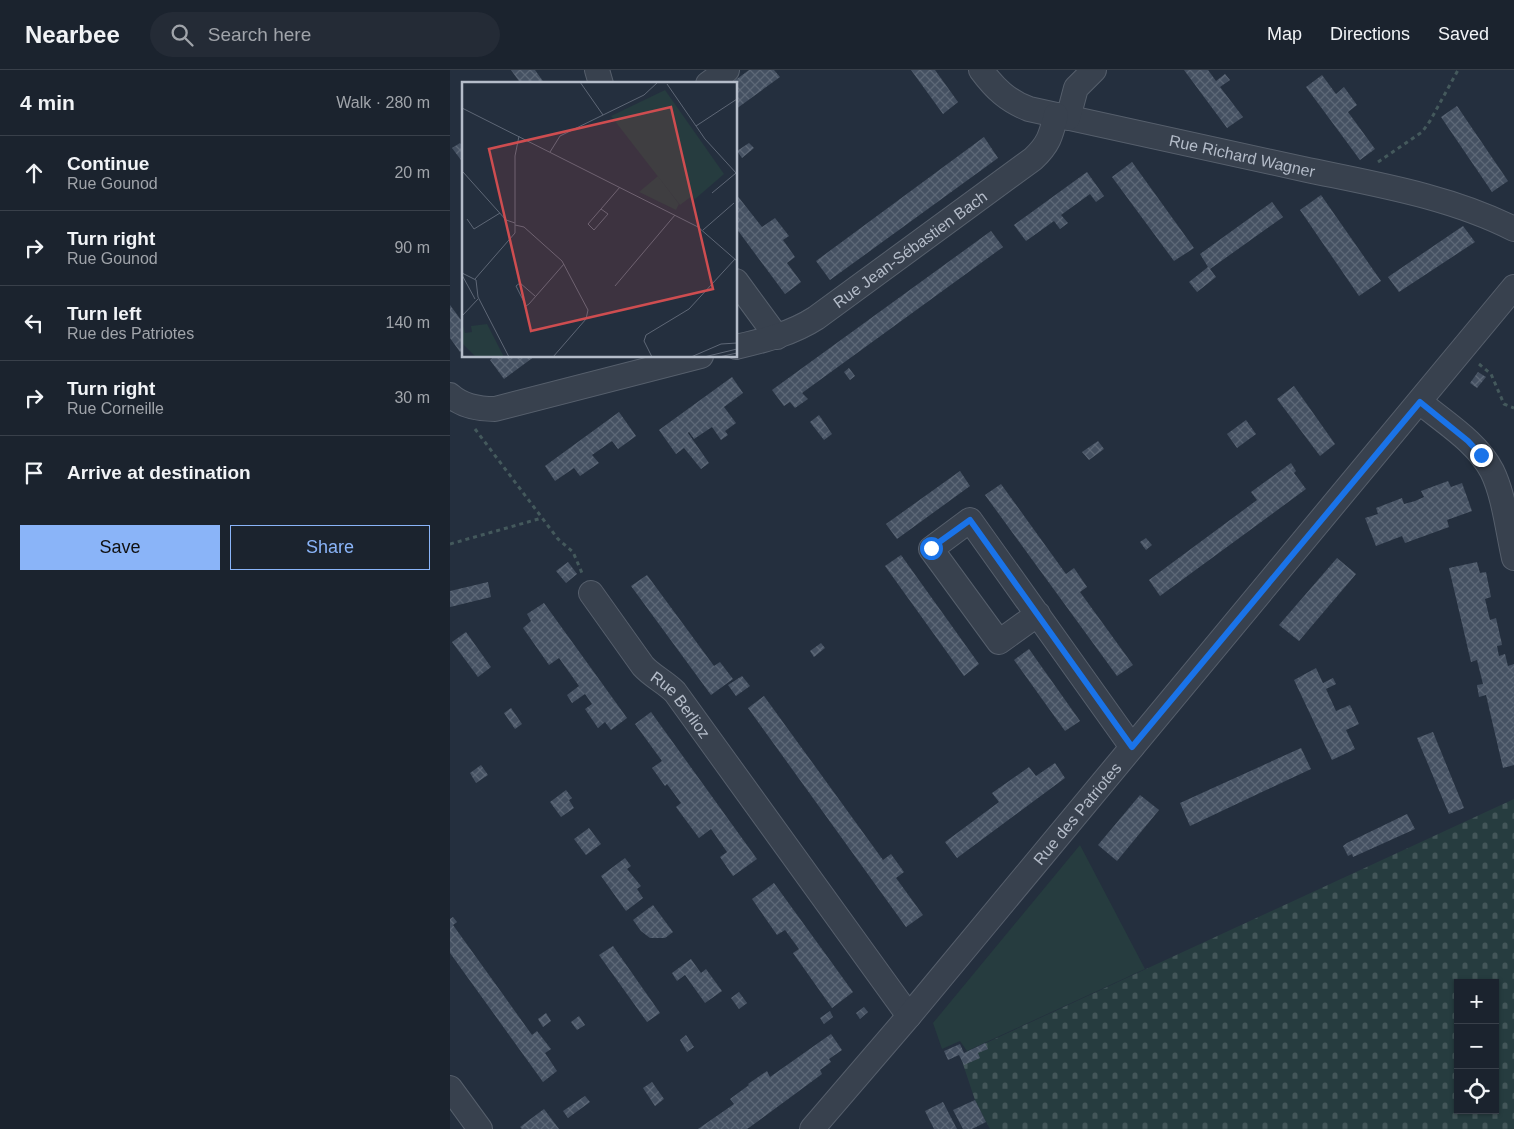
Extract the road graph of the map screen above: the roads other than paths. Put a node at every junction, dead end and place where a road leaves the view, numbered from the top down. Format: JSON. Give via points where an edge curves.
{"nodes":[{"id":1,"x":597,"y":70,"type":"edge"},
{"id":2,"x":727,"y":70,"type":"edge"},
{"id":3,"x":981,"y":70,"type":"edge"},
{"id":4,"x":1094,"y":70,"type":"edge"},
{"id":5,"x":601,"y":82,"type":"edge"},
{"id":6,"x":711,"y":82,"type":"edge"},
{"id":7,"x":1062,"y":116,"type":"junction"},
{"id":8,"x":1514,"y":229,"type":"edge"},
{"id":9,"x":738,"y":284,"type":"edge"},
{"id":10,"x":1514,"y":287,"type":"edge"},
{"id":11,"x":777,"y":337,"type":"junction"},
{"id":12,"x":738,"y":347,"type":"edge"},
{"id":13,"x":693,"y":358,"type":"edge"},
{"id":14,"x":450,"y":395,"type":"edge"},
{"id":15,"x":1420,"y":402,"type":"junction"},
{"id":16,"x":1514,"y":558,"type":"edge"},
{"id":17,"x":591,"y":593,"type":"road end"},
{"id":18,"x":1038,"y":614,"type":"junction"},
{"id":19,"x":1132,"y":747,"type":"junction"},
{"id":20,"x":910,"y":1016,"type":"junction"},
{"id":21,"x":450,"y":1088,"type":"edge"},
{"id":22,"x":480,"y":1129,"type":"edge"},
{"id":23,"x":812,"y":1129,"type":"edge"}],
"edges":[{"from":1,"to":5,"type":"street"},
{"from":2,"to":6,"type":"street"},
{"from":3,"to":7,"type":"street","name":"Rue Richard Wagner","via":[[998,91],[1014,103]]},
{"from":4,"to":7,"type":"street","name":"Rue Jean-Sébastien Bach","via":[[1076,88]]},
{"from":7,"to":8,"type":"street","name":"Rue Richard Wagner","via":[[1446,202]]},
{"from":7,"to":11,"type":"street","name":"Rue Jean-Sébastien Bach","via":[[1045,148],[1033,159],[816,318]]},
{"from":9,"to":11,"type":"street"},
{"from":10,"to":15,"type":"street","name":"Rue des Patriotes"},
{"from":11,"to":12,"type":"street","name":"Rue Jean-Sébastien Bach"},
{"from":13,"to":14,"type":"street","via":[[494,409],[470,406]]},
{"from":15,"to":16,"type":"street","via":[[1468,441],[1492,471]]},
{"from":15,"to":19,"type":"street","name":"Rue des Patriotes"},
{"from":17,"to":20,"type":"street","name":"Rue Berlioz","via":[[643,666],[675,692]]},
{"from":18,"to":18,"type":"street","via":[[970,520],[931,548],[999,642]]},
{"from":18,"to":19,"type":"street"},
{"from":19,"to":20,"type":"street","name":"Rue des Patriotes"},
{"from":20,"to":23,"type":"street","name":"Rue des Patriotes"},
{"from":21,"to":22,"type":"street"}]}
